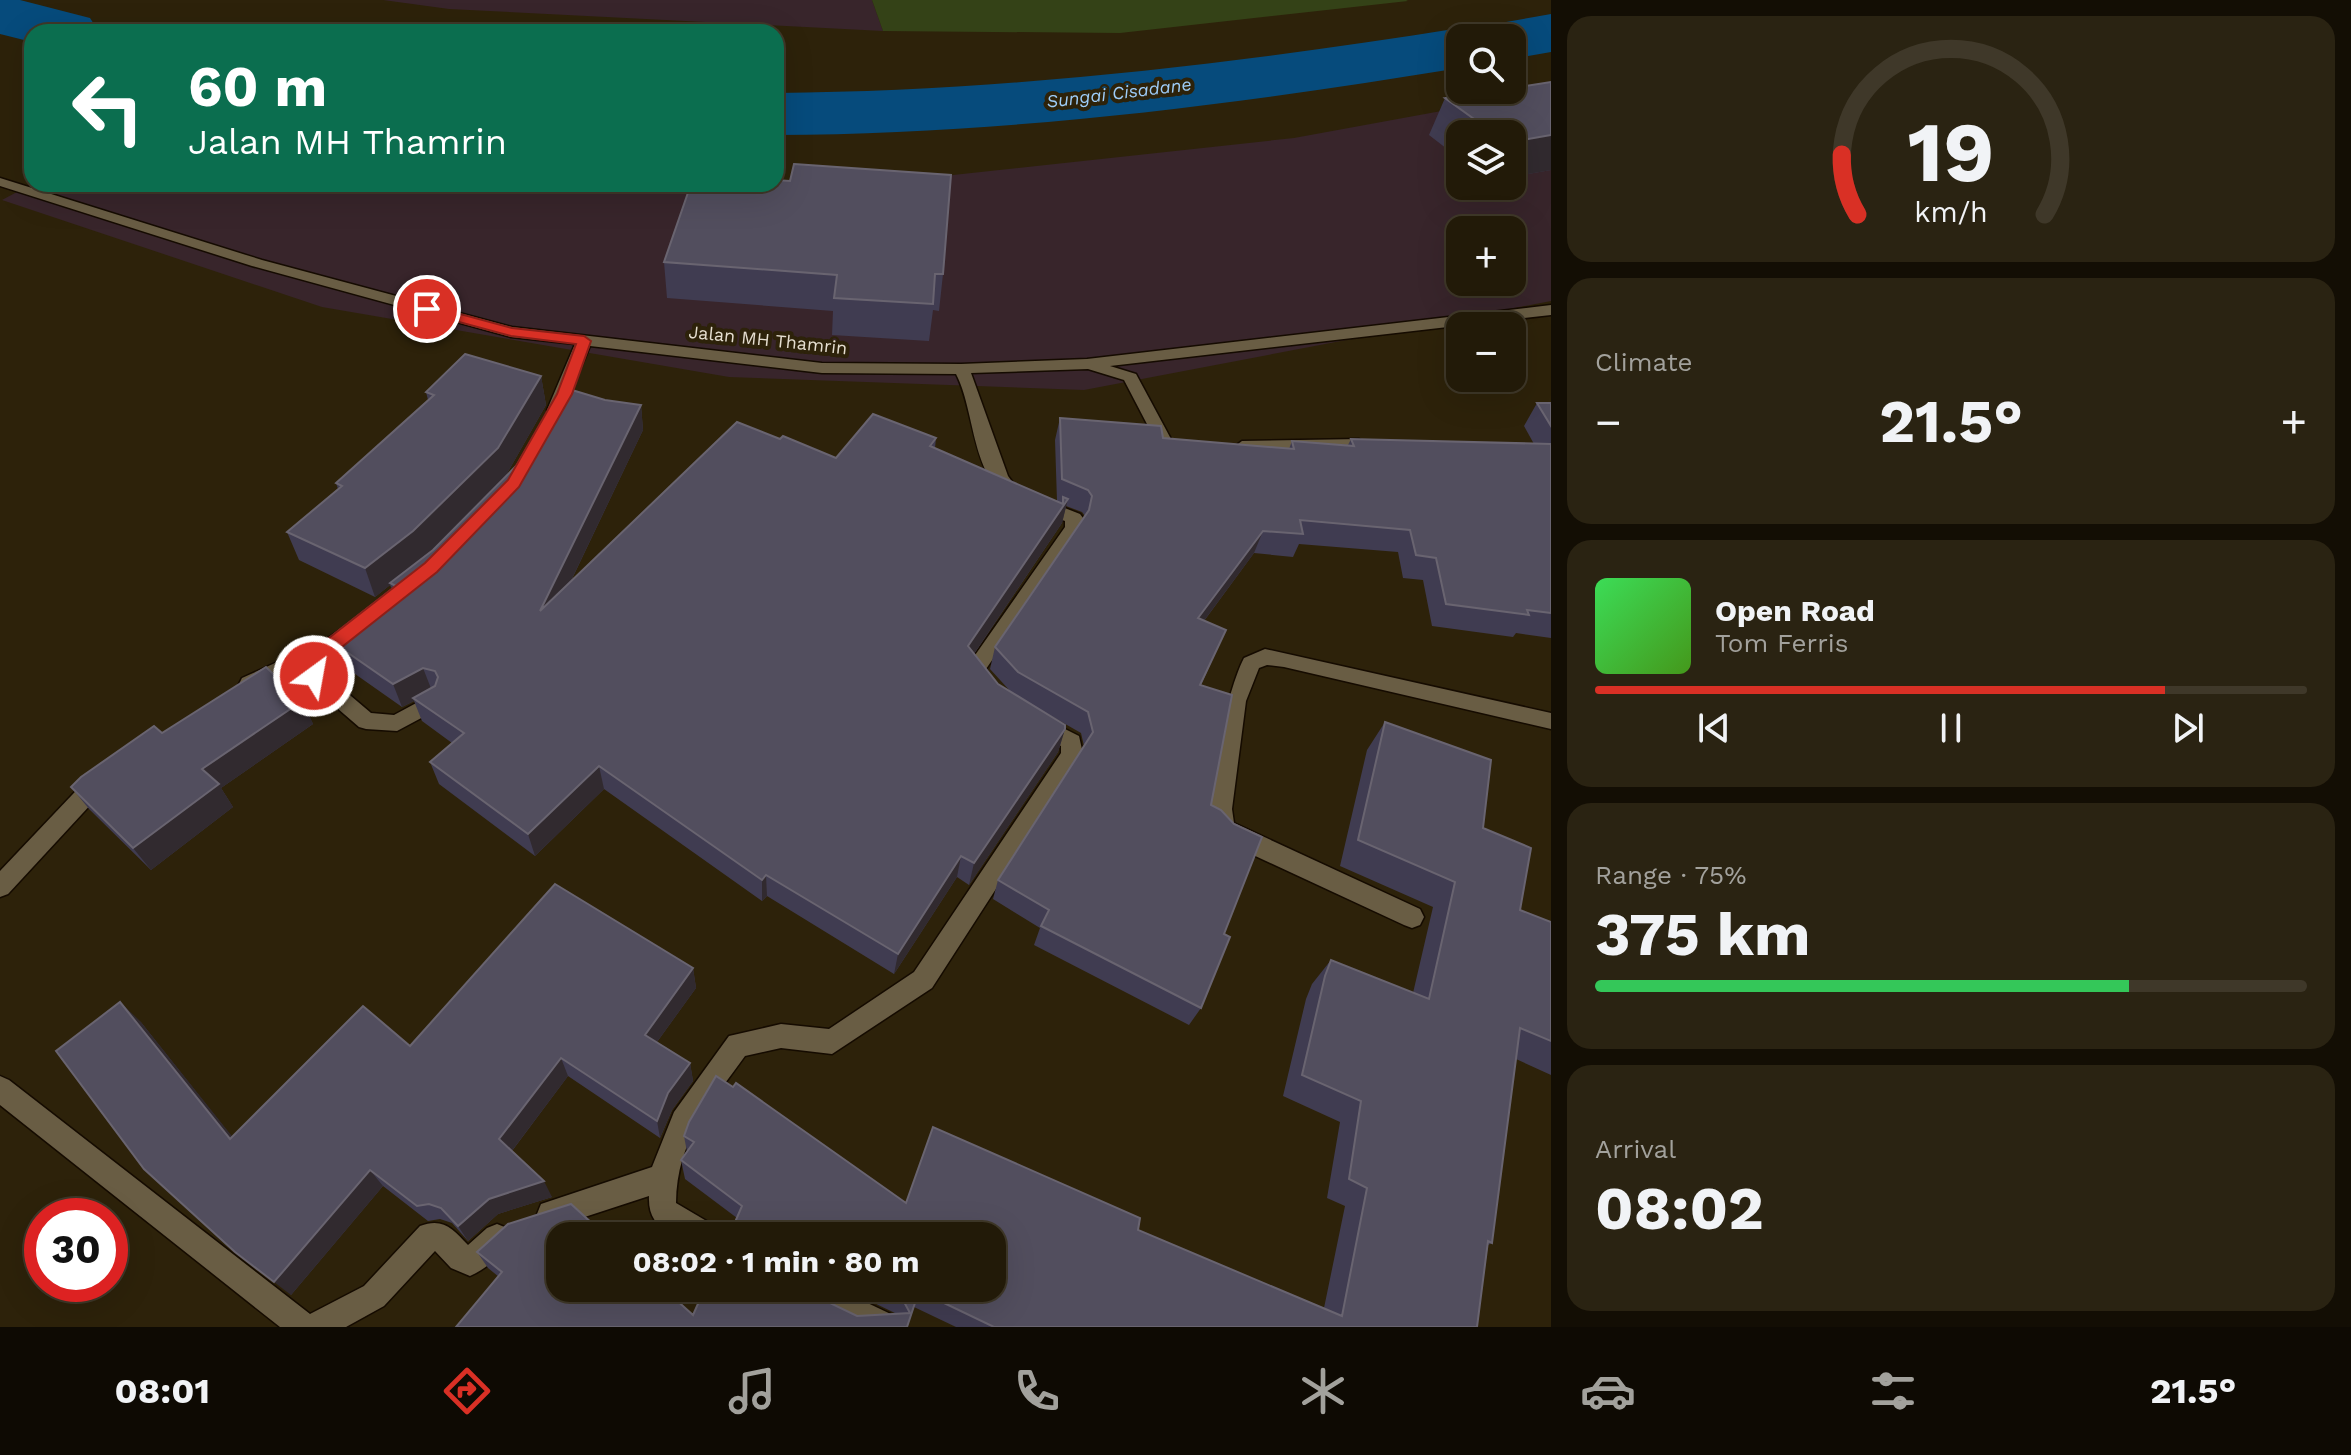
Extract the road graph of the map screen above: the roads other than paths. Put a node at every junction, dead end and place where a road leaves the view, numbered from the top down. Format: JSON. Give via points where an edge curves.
{"nodes":[{"id":1,"x":0,"y":182,"type":"edge"},
{"id":2,"x":24,"y":190,"type":"edge"},
{"id":3,"x":32,"y":192,"type":"edge"},
{"id":4,"x":1551,"y":310,"type":"edge"},
{"id":5,"x":581,"y":347,"type":"junction"},
{"id":6,"x":1087,"y":364,"type":"junction"},
{"id":7,"x":961,"y":369,"type":"junction"},
{"id":8,"x":543,"y":432,"type":"edge"},
{"id":9,"x":1359,"y":444,"type":"edge"},
{"id":10,"x":1189,"y":447,"type":"edge"},
{"id":11,"x":1225,"y":448,"type":"edge"},
{"id":12,"x":368,"y":616,"type":"edge"},
{"id":13,"x":331,"y":646,"type":"junction"},
{"id":14,"x":228,"y":694,"type":"edge"},
{"id":15,"x":999,"y":696,"type":"edge"},
{"id":16,"x":433,"y":702,"type":"edge"},
{"id":17,"x":1018,"y":712,"type":"edge"},
{"id":18,"x":1551,"y":721,"type":"edge"},
{"id":19,"x":110,"y":774,"type":"edge"},
{"id":20,"x":0,"y":887,"type":"edge"},
{"id":21,"x":1412,"y":917,"type":"dead end"},
{"id":22,"x":0,"y":1089,"type":"edge"},
{"id":23,"x":661,"y":1178,"type":"junction"},
{"id":24,"x":682,"y":1222,"type":"edge"},
{"id":25,"x":834,"y":1302,"type":"edge"},
{"id":26,"x":303,"y":1327,"type":"edge"},
{"id":27,"x":316,"y":1327,"type":"edge"},
{"id":28,"x":887,"y":1327,"type":"edge"}],
"edges":[{"from":1,"to":2,"type":"street","name":"Jalan MH Thamrin"},
{"from":3,"to":5,"type":"street","name":"Jalan MH Thamrin","via":[[257,263]]},
{"from":4,"to":6,"type":"street","name":"Jalan MH Thamrin"},
{"from":5,"to":7,"type":"street","name":"Jalan MH Thamrin","via":[[822,368]]},
{"from":5,"to":8,"type":"street"},
{"from":6,"to":7,"type":"street","name":"Jalan MH Thamrin"},
{"from":6,"to":10,"type":"street","via":[[1130,377],[1165,443]]},
{"from":7,"to":15,"type":"street","via":[[972,386],[995,469],[1012,492],[1074,518],[1074,528],[976,668]]},
{"from":9,"to":11,"type":"street"},
{"from":12,"to":13,"type":"street"},
{"from":13,"to":14,"type":"street"},
{"from":13,"to":16,"type":"street","via":[[314,676],[366,721],[397,723]]},
{"from":17,"to":23,"type":"street","via":[[1072,742],[1072,754],[923,980],[832,1042],[781,1036],[738,1045],[673,1135]]},
{"from":18,"to":21,"type":"street","via":[[1284,659],[1265,657],[1251,663],[1236,701],[1221,809],[1224,828]]},
{"from":19,"to":20,"type":"street","via":[[77,802]]},
{"from":22,"to":26,"type":"street"},
{"from":23,"to":24,"type":"street","via":[[662,1210]]},
{"from":23,"to":27,"type":"street","via":[[509,1227],[470,1262],[444,1239],[430,1236],[374,1296]]},
{"from":25,"to":28,"type":"street"}]}
